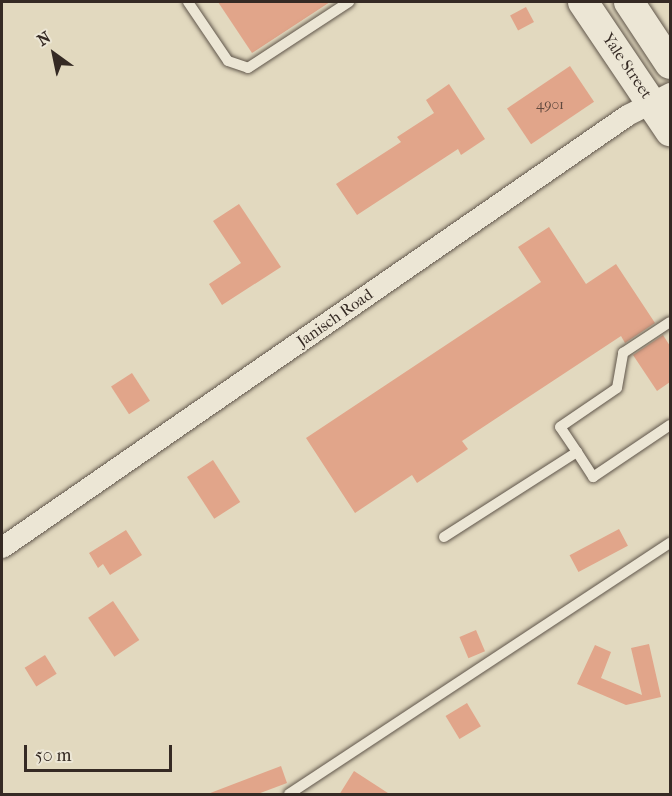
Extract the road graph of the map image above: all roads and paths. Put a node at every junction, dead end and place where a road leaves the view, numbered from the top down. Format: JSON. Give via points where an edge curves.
{"nodes":[{"id":1,"x":188,"y":2,"type":"edge"},
{"id":2,"x":349,"y":2,"type":"edge"},
{"id":3,"x":583,"y":2,"type":"edge"},
{"id":4,"x":629,"y":2,"type":"edge"},
{"id":5,"x":670,"y":64,"type":"edge"},
{"id":6,"x":661,"y":98,"type":"edge"},
{"id":7,"x":670,"y":131,"type":"edge"},
{"id":8,"x":670,"y":322,"type":"edge"},
{"id":9,"x":670,"y":425,"type":"edge"},
{"id":10,"x":577,"y":452,"type":"junction"},
{"id":11,"x":444,"y":537,"type":"dead end"},
{"id":12,"x":670,"y":543,"type":"edge"},
{"id":13,"x":2,"y":547,"type":"edge"},
{"id":14,"x":289,"y":795,"type":"edge"}],
"edges":[{"from":1,"to":2,"type":"lane","via":[[228,61],[248,68]]},
{"from":3,"to":6,"type":"main road","name":"Yale Street"},
{"from":4,"to":5,"type":"main road"},
{"from":6,"to":7,"type":"main road","name":"Yale Street"},
{"from":6,"to":13,"type":"street","name":"Janisch Road","via":[[627,115]]},
{"from":8,"to":10,"type":"lane","via":[[623,353],[617,388],[560,427]]},
{"from":9,"to":10,"type":"lane","via":[[593,477]]},
{"from":10,"to":11,"type":"lane"},
{"from":12,"to":14,"type":"lane"}]}
